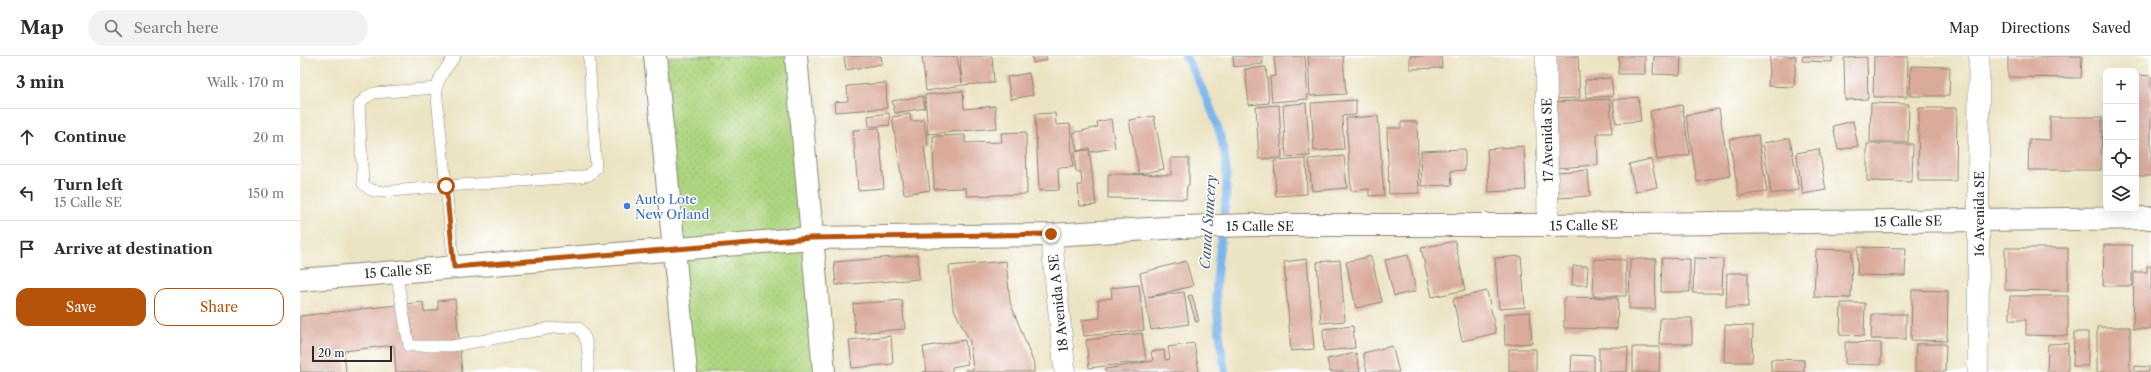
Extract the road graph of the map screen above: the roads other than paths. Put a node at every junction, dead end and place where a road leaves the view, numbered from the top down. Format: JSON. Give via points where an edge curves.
{"nodes":[{"id":1,"x":455,"y":56,"type":"edge"},
{"id":2,"x":589,"y":56,"type":"edge"},
{"id":3,"x":655,"y":56,"type":"edge"},
{"id":4,"x":796,"y":56,"type":"edge"},
{"id":5,"x":1546,"y":56,"type":"edge"},
{"id":6,"x":1979,"y":56,"type":"edge"},
{"id":7,"x":436,"y":88,"type":"junction"},
{"id":8,"x":446,"y":186,"type":"junction"},
{"id":9,"x":2151,"y":218,"type":"edge"},
{"id":10,"x":1978,"y":221,"type":"junction"},
{"id":11,"x":1548,"y":225,"type":"junction"},
{"id":12,"x":1051,"y":234,"type":"junction"},
{"id":13,"x":811,"y":238,"type":"junction"},
{"id":14,"x":674,"y":248,"type":"junction"},
{"id":15,"x":454,"y":267,"type":"junction"},
{"id":16,"x":396,"y":271,"type":"junction"},
{"id":17,"x":300,"y":280,"type":"edge"},
{"id":18,"x":588,"y":372,"type":"edge"},
{"id":19,"x":686,"y":372,"type":"edge"},
{"id":20,"x":824,"y":372,"type":"edge"},
{"id":21,"x":1065,"y":372,"type":"edge"},
{"id":22,"x":1978,"y":372,"type":"edge"}],
"edges":[{"from":1,"to":7,"type":"lane"},
{"from":2,"to":8,"type":"lane","via":[[596,168],[589,176]]},
{"from":3,"to":14,"type":"street"},
{"from":4,"to":13,"type":"street"},
{"from":5,"to":11,"type":"street","name":"17 Avenida SE"},
{"from":6,"to":10,"type":"street","name":"16 Avenida SE"},
{"from":7,"to":8,"type":"lane"},
{"from":7,"to":8,"type":"lane","via":[[374,93],[359,105],[363,184],[371,190],[382,192]]},
{"from":8,"to":15,"type":"lane"},
{"from":9,"to":10,"type":"street","name":"15 Calle SE"},
{"from":10,"to":11,"type":"street","name":"15 Calle SE"},
{"from":10,"to":22,"type":"street","name":"16 Avenida SE"},
{"from":11,"to":12,"type":"street","name":"15 Calle SE","via":[[1253,225]]},
{"from":12,"to":13,"type":"street","name":"15 Calle SE"},
{"from":12,"to":21,"type":"street","name":"18 Avenida A SE"},
{"from":13,"to":14,"type":"street","name":"15 Calle SE"},
{"from":13,"to":20,"type":"street"},
{"from":14,"to":15,"type":"street","name":"15 Calle SE"},
{"from":14,"to":19,"type":"street"},
{"from":15,"to":16,"type":"street","name":"15 Calle SE"},
{"from":16,"to":17,"type":"street","name":"15 Calle SE"},
{"from":16,"to":18,"type":"lane","via":[[409,346],[452,346],[552,328],[578,327],[584,333],[587,344]]}]}
